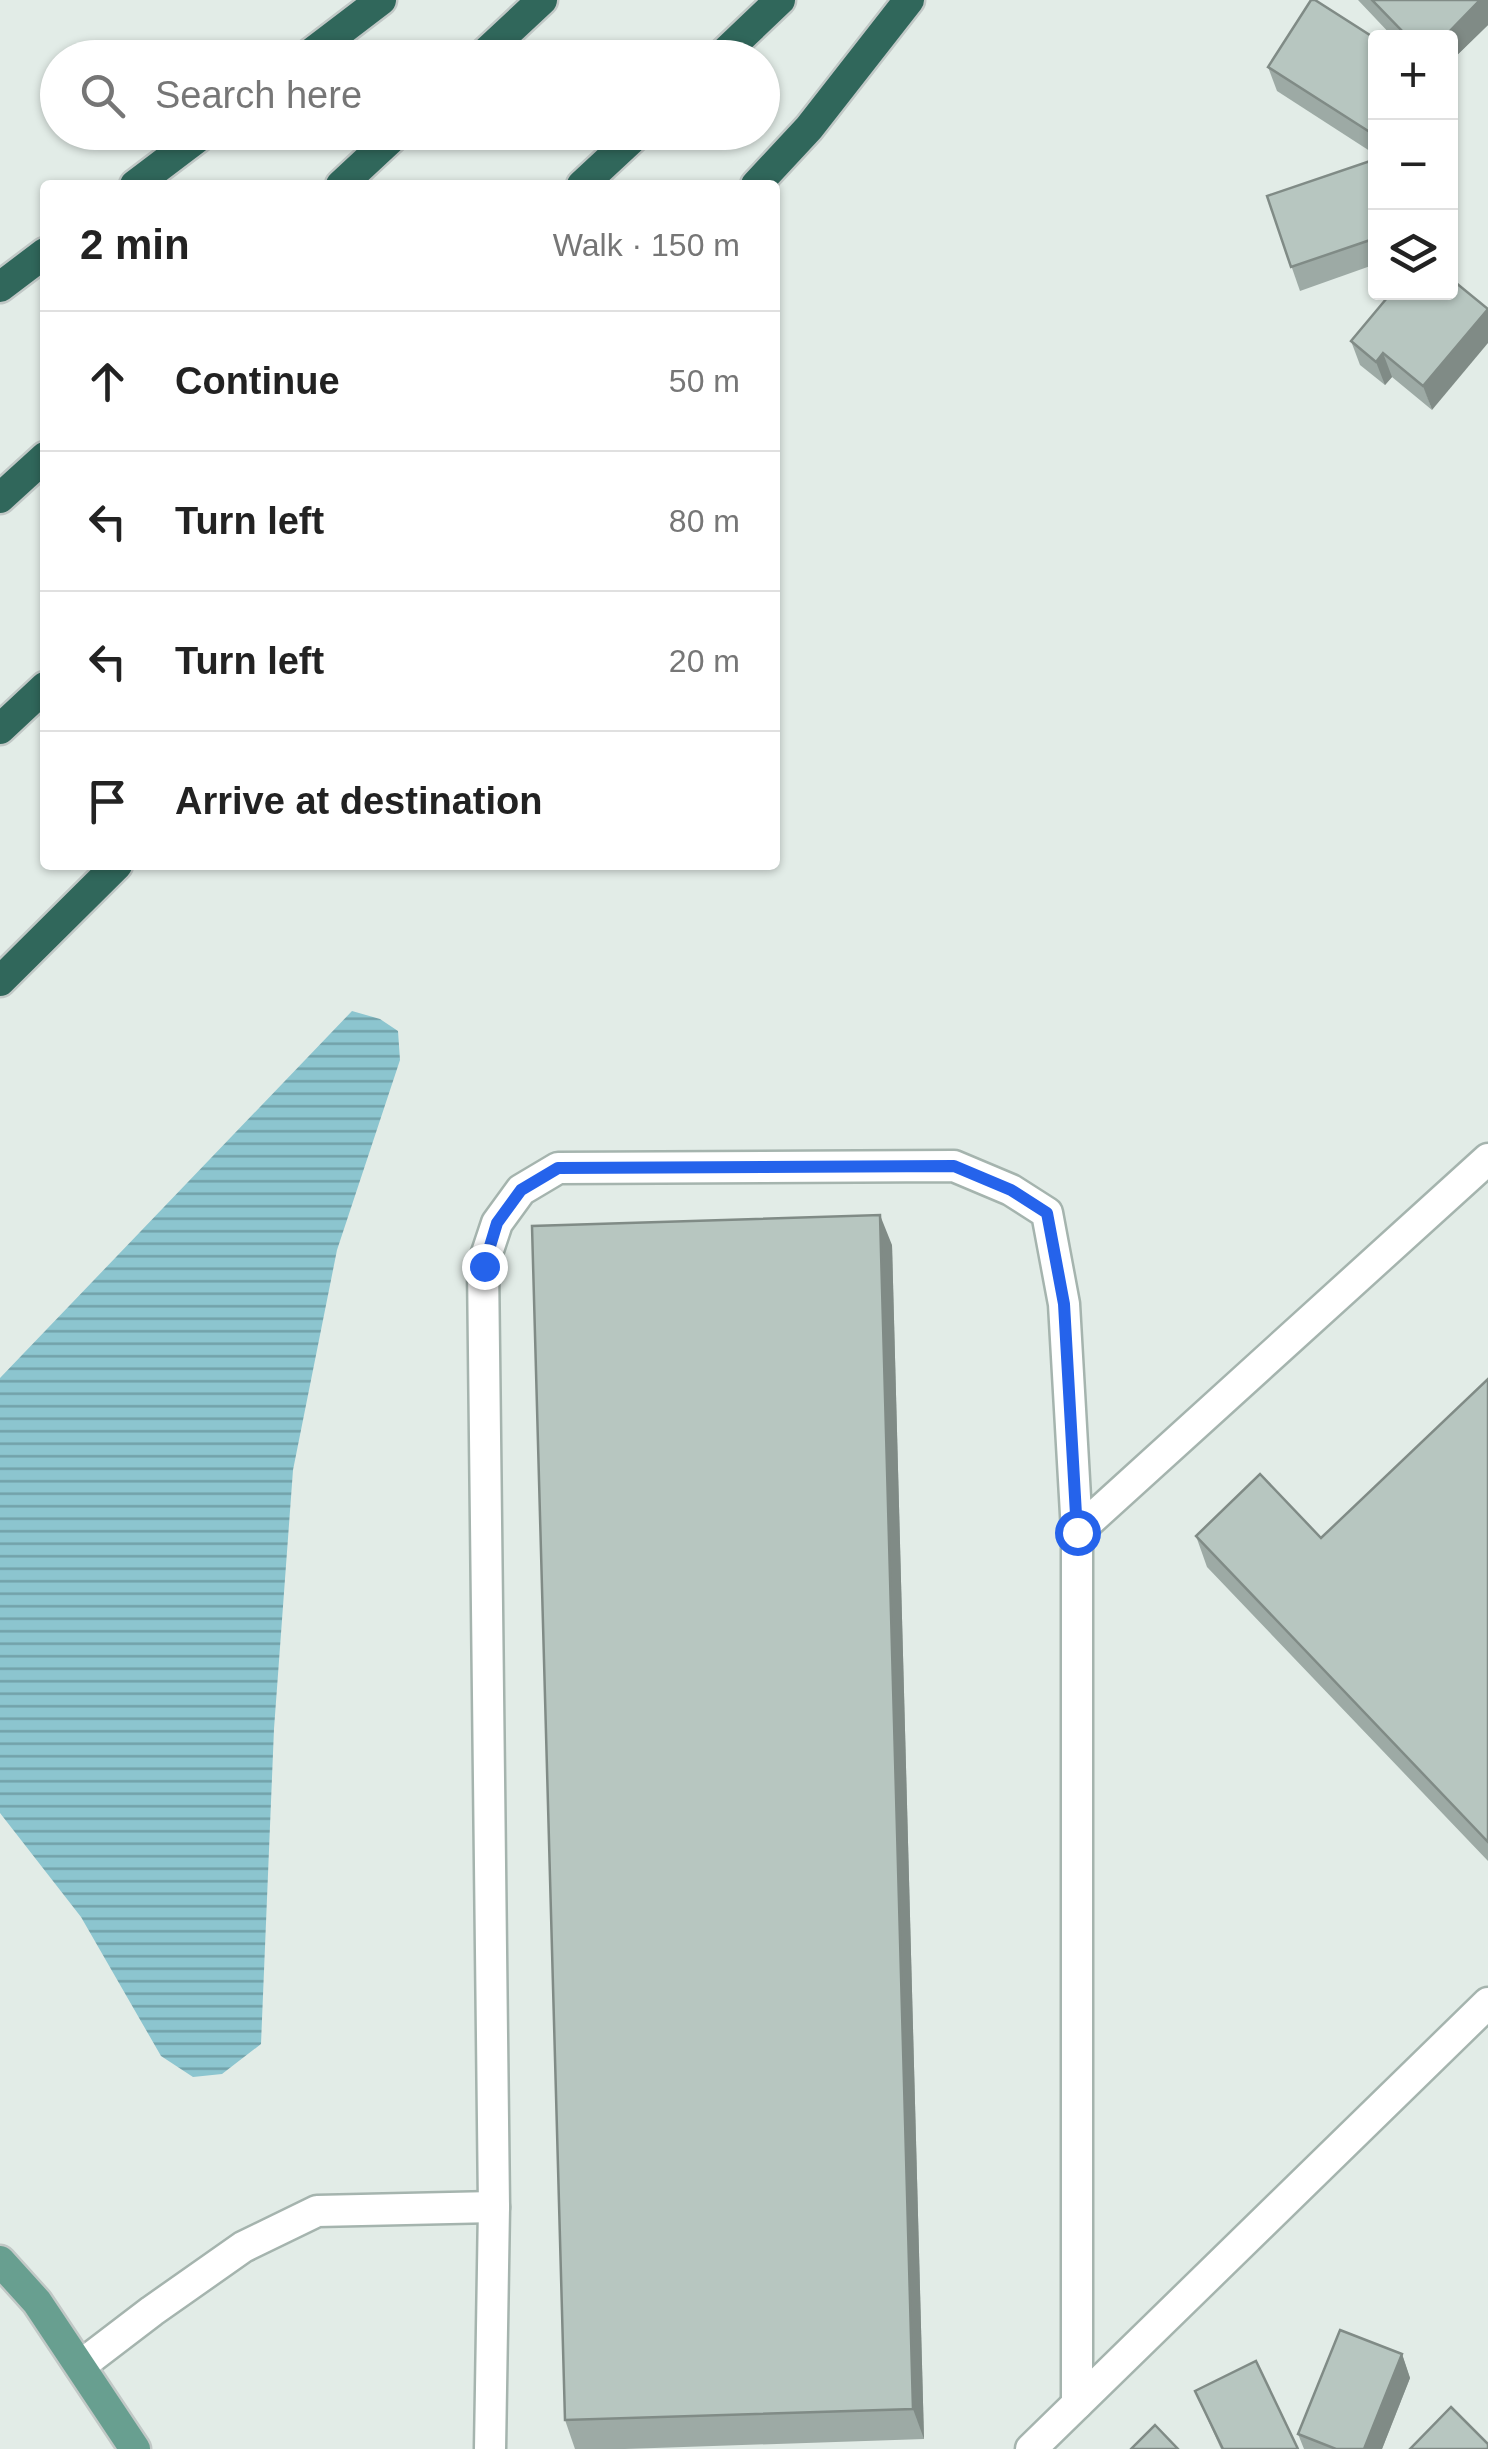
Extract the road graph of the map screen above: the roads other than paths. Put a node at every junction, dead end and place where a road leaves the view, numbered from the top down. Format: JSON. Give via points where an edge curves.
{"nodes":[{"id":1,"x":381,"y":0,"type":"edge"},
{"id":2,"x":542,"y":0,"type":"edge"},
{"id":3,"x":780,"y":0,"type":"edge"},
{"id":4,"x":909,"y":0,"type":"edge"},
{"id":5,"x":329,"y":40,"type":"edge"},
{"id":6,"x":499,"y":40,"type":"edge"},
{"id":7,"x":738,"y":40,"type":"edge"},
{"id":8,"x":181,"y":150,"type":"edge"},
{"id":9,"x":379,"y":150,"type":"edge"},
{"id":10,"x":619,"y":150,"type":"edge"},
{"id":11,"x":142,"y":180,"type":"edge"},
{"id":12,"x":346,"y":180,"type":"edge"},
{"id":13,"x":587,"y":180,"type":"edge"},
{"id":14,"x":761,"y":180,"type":"edge"},
{"id":15,"x":40,"y":257,"type":"edge"},
{"id":16,"x":0,"y":287,"type":"edge"},
{"id":17,"x":40,"y":461,"type":"edge"},
{"id":18,"x":0,"y":498,"type":"edge"},
{"id":19,"x":35,"y":697,"type":"edge"},
{"id":20,"x":0,"y":729,"type":"edge"},
{"id":21,"x":112,"y":870,"type":"edge"},
{"id":22,"x":0,"y":981,"type":"edge"},
{"id":23,"x":1488,"y":1159,"type":"edge"},
{"id":24,"x":1077,"y":1532,"type":"junction"},
{"id":25,"x":1488,"y":2003,"type":"edge"},
{"id":26,"x":494,"y":2207,"type":"junction"},
{"id":27,"x":0,"y":2261,"type":"edge"},
{"id":28,"x":80,"y":2366,"type":"junction"},
{"id":29,"x":1077,"y":2404,"type":"junction"},
{"id":30,"x":135,"y":2449,"type":"edge"},
{"id":31,"x":490,"y":2449,"type":"edge"},
{"id":32,"x":1031,"y":2449,"type":"edge"}],
"edges":[{"from":1,"to":5,"type":"highway"},
{"from":2,"to":6,"type":"highway"},
{"from":3,"to":7,"type":"highway"},
{"from":4,"to":14,"type":"highway"},
{"from":8,"to":11,"type":"highway"},
{"from":9,"to":12,"type":"highway"},
{"from":10,"to":13,"type":"highway"},
{"from":15,"to":16,"type":"highway"},
{"from":17,"to":18,"type":"highway"},
{"from":19,"to":20,"type":"highway"},
{"from":21,"to":22,"type":"highway"},
{"from":23,"to":24,"type":"lane"},
{"from":24,"to":26,"type":"lane","via":[[1064,1304],[1047,1213],[1011,1190],[954,1166],[558,1168],[521,1190],[497,1223],[484,1266]]},
{"from":24,"to":29,"type":"lane"},
{"from":25,"to":29,"type":"lane"},
{"from":26,"to":28,"type":"lane","via":[[317,2212],[243,2246]]},
{"from":26,"to":31,"type":"lane"},
{"from":27,"to":28,"type":"main road"},
{"from":28,"to":30,"type":"main road"},
{"from":29,"to":32,"type":"lane"}]}
